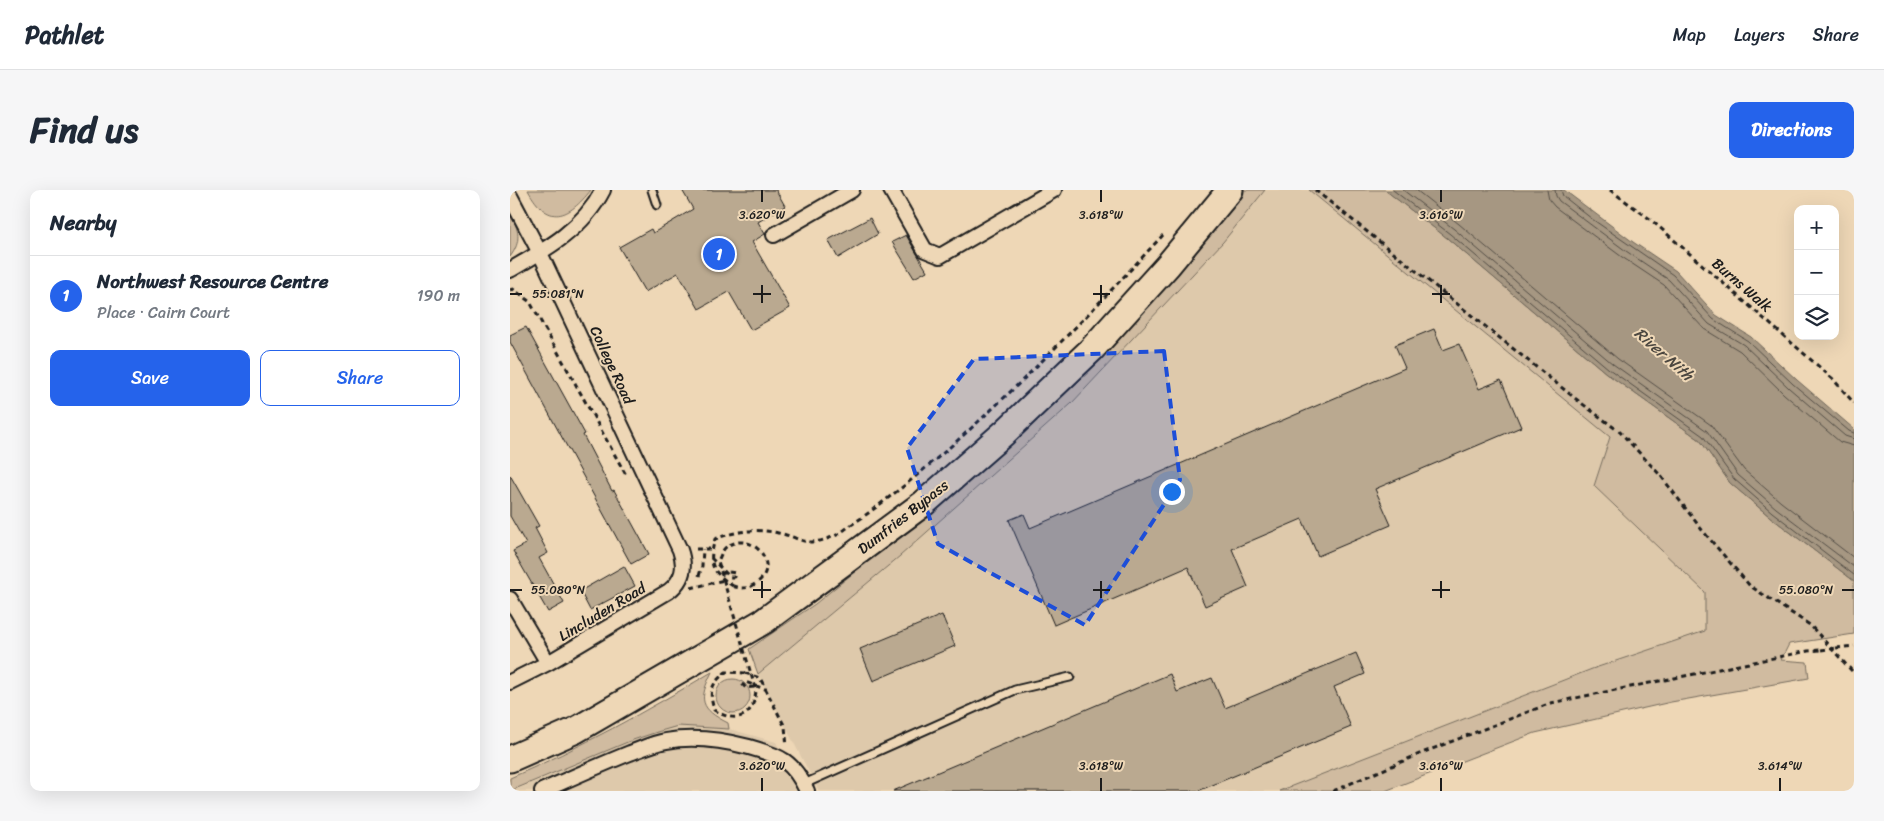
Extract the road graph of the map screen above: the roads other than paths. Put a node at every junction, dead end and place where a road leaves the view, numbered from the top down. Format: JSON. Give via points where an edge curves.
{"nodes":[{"id":1,"x":603,"y":190,"type":"edge"},
{"id":2,"x":652,"y":190,"type":"edge"},
{"id":3,"x":852,"y":190,"type":"edge"},
{"id":4,"x":891,"y":190,"type":"edge"},
{"id":5,"x":1054,"y":190,"type":"edge"},
{"id":6,"x":1230,"y":190,"type":"edge"},
{"id":7,"x":510,"y":196,"type":"edge"},
{"id":8,"x":658,"y":206,"type":"dead end"},
{"id":9,"x":774,"y":235,"type":"dead end"},
{"id":10,"x":540,"y":253,"type":"junction"},
{"id":11,"x":510,"y":270,"type":"edge"},
{"id":12,"x":674,"y":587,"type":"joint"},
{"id":13,"x":510,"y":600,"type":"edge"},
{"id":14,"x":548,"y":663,"type":"junction"},
{"id":15,"x":1070,"y":677,"type":"dead end"},
{"id":16,"x":510,"y":682,"type":"edge"},
{"id":17,"x":510,"y":759,"type":"edge"},
{"id":18,"x":803,"y":782,"type":"edge"},
{"id":19,"x":542,"y":791,"type":"edge"}],
"edges":[{"from":1,"to":10,"type":"street","via":[[580,223]]},
{"from":2,"to":8,"type":"lane"},
{"from":3,"to":9,"type":"street"},
{"from":4,"to":5,"type":"street","via":[[925,250],[940,256]]},
{"from":6,"to":17,"type":"highway","name":"Dumfries Bypass","via":[[1091,350],[924,503],[764,621],[576,730]]},
{"from":7,"to":10,"type":"street","name":"College Road"},
{"from":10,"to":11,"type":"street"},
{"from":10,"to":12,"type":"street","name":"College Road","via":[[680,550],[684,567]]},
{"from":12,"to":14,"type":"street","name":"Lincluden Road"},
{"from":13,"to":14,"type":"street"},
{"from":14,"to":16,"type":"street","name":"Lincluden Road"},
{"from":15,"to":18,"type":"lane","via":[[1015,690]]},
{"from":18,"to":19,"type":"street","via":[[782,758],[763,751],[715,740],[682,739],[646,747]]}]}
